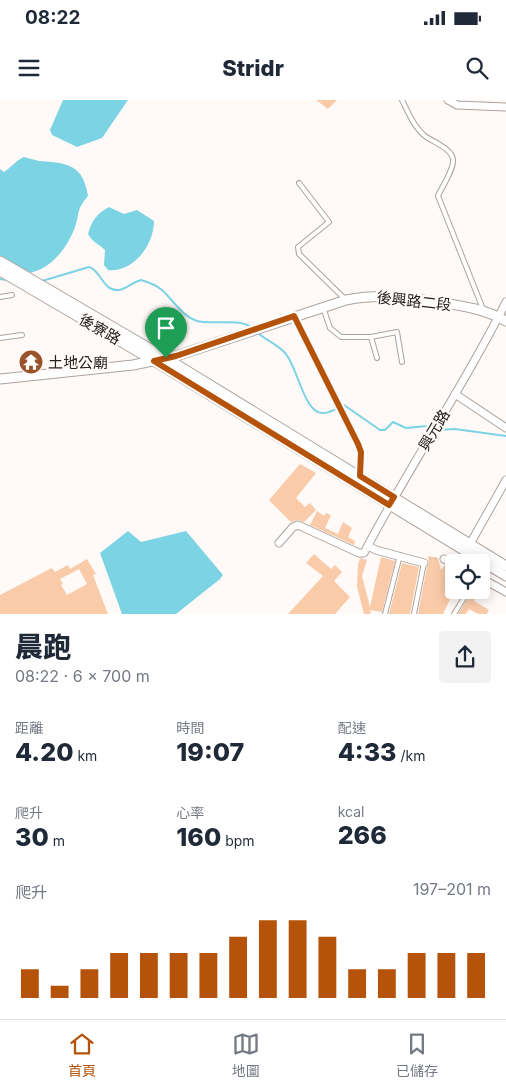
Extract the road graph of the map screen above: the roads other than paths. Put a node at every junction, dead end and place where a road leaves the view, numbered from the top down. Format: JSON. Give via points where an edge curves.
{"nodes":[{"id":1,"x":402,"y":100,"type":"edge"},
{"id":2,"x":448,"y":100,"type":"edge"},
{"id":3,"x":506,"y":107,"type":"edge"},
{"id":4,"x":299,"y":182,"type":"dead end"},
{"id":5,"x":0,"y":261,"type":"edge"},
{"id":6,"x":0,"y":271,"type":"edge"},
{"id":7,"x":12,"y":295,"type":"dead end"},
{"id":8,"x":0,"y":297,"type":"edge"},
{"id":9,"x":346,"y":300,"type":"junction"},
{"id":10,"x":506,"y":302,"type":"edge"},
{"id":11,"x":323,"y":307,"type":"junction"},
{"id":12,"x":484,"y":310,"type":"junction"},
{"id":13,"x":294,"y":316,"type":"junction"},
{"id":14,"x":502,"y":319,"type":"edge"},
{"id":15,"x":22,"y":335,"type":"dead end"},
{"id":16,"x":371,"y":337,"type":"junction"},
{"id":17,"x":0,"y":338,"type":"edge"},
{"id":18,"x":166,"y":358,"type":"junction"},
{"id":19,"x":376,"y":358,"type":"dead end"},
{"id":20,"x":154,"y":361,"type":"junction"},
{"id":21,"x":402,"y":362,"type":"dead end"},
{"id":22,"x":0,"y":379,"type":"edge"},
{"id":23,"x":455,"y":394,"type":"junction"},
{"id":24,"x":506,"y":428,"type":"edge"},
{"id":25,"x":360,"y":476,"type":"junction"},
{"id":26,"x":506,"y":480,"type":"edge"},
{"id":27,"x":392,"y":501,"type":"junction"},
{"id":28,"x":278,"y":543,"type":"dead end"},
{"id":29,"x":470,"y":544,"type":"junction"},
{"id":30,"x":368,"y":546,"type":"junction"},
{"id":31,"x":400,"y":555,"type":"junction"},
{"id":32,"x":424,"y":563,"type":"joint"},
{"id":33,"x":506,"y":566,"type":"edge"},
{"id":34,"x":506,"y":576,"type":"edge"},
{"id":35,"x":490,"y":583,"type":"edge"},
{"id":36,"x":506,"y":592,"type":"edge"},
{"id":37,"x":463,"y":599,"type":"edge"},
{"id":38,"x":385,"y":614,"type":"edge"},
{"id":39,"x":414,"y":614,"type":"edge"},
{"id":40,"x":454,"y":614,"type":"edge"}],
"edges":[{"from":1,"to":12,"type":"lane","via":[[423,134],[450,152],[453,158],[438,196]]},
{"from":2,"to":3,"type":"street","via":[[457,105]]},
{"from":4,"to":9,"type":"lane","via":[[329,222],[298,247],[299,254]]},
{"from":5,"to":18,"type":"street","name":"後寮路"},
{"from":6,"to":20,"type":"street","name":"後寮路"},
{"from":7,"to":8,"type":"lane"},
{"from":9,"to":11,"type":"street","name":"後興路二段"},
{"from":9,"to":12,"type":"street","name":"後興路二段","via":[[393,296]]},
{"from":10,"to":14,"type":"street","name":"興元路"},
{"from":11,"to":13,"type":"street","name":"後興路二段"},
{"from":11,"to":16,"type":"lane","via":[[330,328],[341,337]]},
{"from":12,"to":14,"type":"street","name":"後興路二段"},
{"from":13,"to":18,"type":"street","name":"後興路二段"},
{"from":13,"to":25,"type":"lane","via":[[358,444]]},
{"from":14,"to":23,"type":"street","name":"興元路"},
{"from":15,"to":17,"type":"lane"},
{"from":16,"to":19,"type":"lane"},
{"from":16,"to":21,"type":"lane","via":[[397,332]]},
{"from":18,"to":20,"type":"street","name":"後興路二段"},
{"from":18,"to":25,"type":"street","name":"後寮路"},
{"from":20,"to":22,"type":"street","name":"後興路二段"},
{"from":20,"to":27,"type":"street","name":"後寮路"},
{"from":23,"to":24,"type":"street"},
{"from":23,"to":27,"type":"street","name":"興元路"},
{"from":25,"to":27,"type":"street","name":"後寮路"},
{"from":26,"to":29,"type":"street"},
{"from":27,"to":29,"type":"street","name":"後寮路"},
{"from":27,"to":30,"type":"street","name":"興元路"},
{"from":27,"to":34,"type":"street","name":"後寮路"},
{"from":28,"to":30,"type":"street","name":"興元路","via":[[298,525],[359,553],[364,553]]},
{"from":29,"to":33,"type":"street","name":"後寮路"},
{"from":30,"to":31,"type":"street"},
{"from":31,"to":32,"type":"street"},
{"from":31,"to":38,"type":"lane"},
{"from":32,"to":39,"type":"lane"},
{"from":35,"to":36,"type":"street"},
{"from":37,"to":40,"type":"lane"}]}
